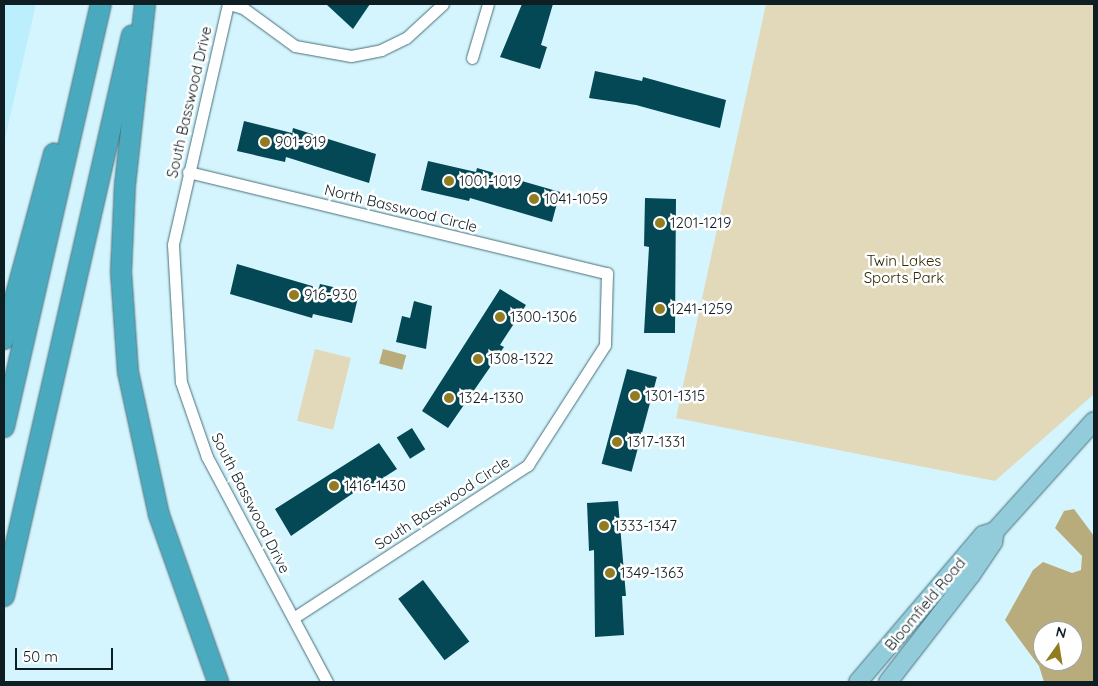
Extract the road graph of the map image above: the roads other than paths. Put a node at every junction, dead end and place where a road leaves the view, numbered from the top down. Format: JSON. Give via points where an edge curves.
{"nodes":[{"id":1,"x":101,"y":4,"type":"edge"},
{"id":2,"x":139,"y":4,"type":"edge"},
{"id":3,"x":145,"y":4,"type":"edge"},
{"id":4,"x":228,"y":4,"type":"edge"},
{"id":5,"x":443,"y":4,"type":"edge"},
{"id":6,"x":488,"y":4,"type":"edge"},
{"id":7,"x":472,"y":58,"type":"dead end"},
{"id":8,"x":87,"y":63,"type":"junction"},
{"id":9,"x":188,"y":172,"type":"junction"},
{"id":10,"x":607,"y":273,"type":"joint"},
{"id":11,"x":4,"y":339,"type":"edge"},
{"id":12,"x":1094,"y":421,"type":"edge"},
{"id":13,"x":4,"y":427,"type":"edge"},
{"id":14,"x":995,"y":531,"type":"junction"},
{"id":15,"x":4,"y":596,"type":"edge"},
{"id":16,"x":293,"y":618,"type":"junction"},
{"id":17,"x":863,"y":681,"type":"edge"},
{"id":18,"x":218,"y":682,"type":"edge"},
{"id":19,"x":327,"y":682,"type":"edge"},
{"id":20,"x":888,"y":682,"type":"edge"}],
"edges":[{"from":1,"to":8,"type":"highway"},
{"from":2,"to":15,"type":"highway"},
{"from":3,"to":18,"type":"highway","via":[[124,194],[121,272],[128,372],[159,515]]},
{"from":4,"to":5,"type":"street","via":[[243,8],[295,46],[342,56],[381,50],[406,38]]},
{"from":4,"to":9,"type":"street","name":"South Basswood Drive"},
{"from":6,"to":7,"type":"street"},
{"from":8,"to":11,"type":"highway","via":[[50,166]]},
{"from":8,"to":13,"type":"highway"},
{"from":9,"to":10,"type":"street","name":"North Basswood Circle"},
{"from":9,"to":16,"type":"street","name":"South Basswood Drive","via":[[173,245],[181,382],[207,457]]},
{"from":10,"to":16,"type":"street","name":"South Basswood Circle","via":[[605,344],[528,465]]},
{"from":12,"to":14,"type":"main road","name":"Bloomfield Road"},
{"from":14,"to":17,"type":"main road","name":"Bloomfield Road","via":[[983,535]]},
{"from":14,"to":20,"type":"main road","name":"Bloomfield Road","via":[[993,542],[971,575]]},
{"from":16,"to":19,"type":"street","name":"South Basswood Drive"}]}
